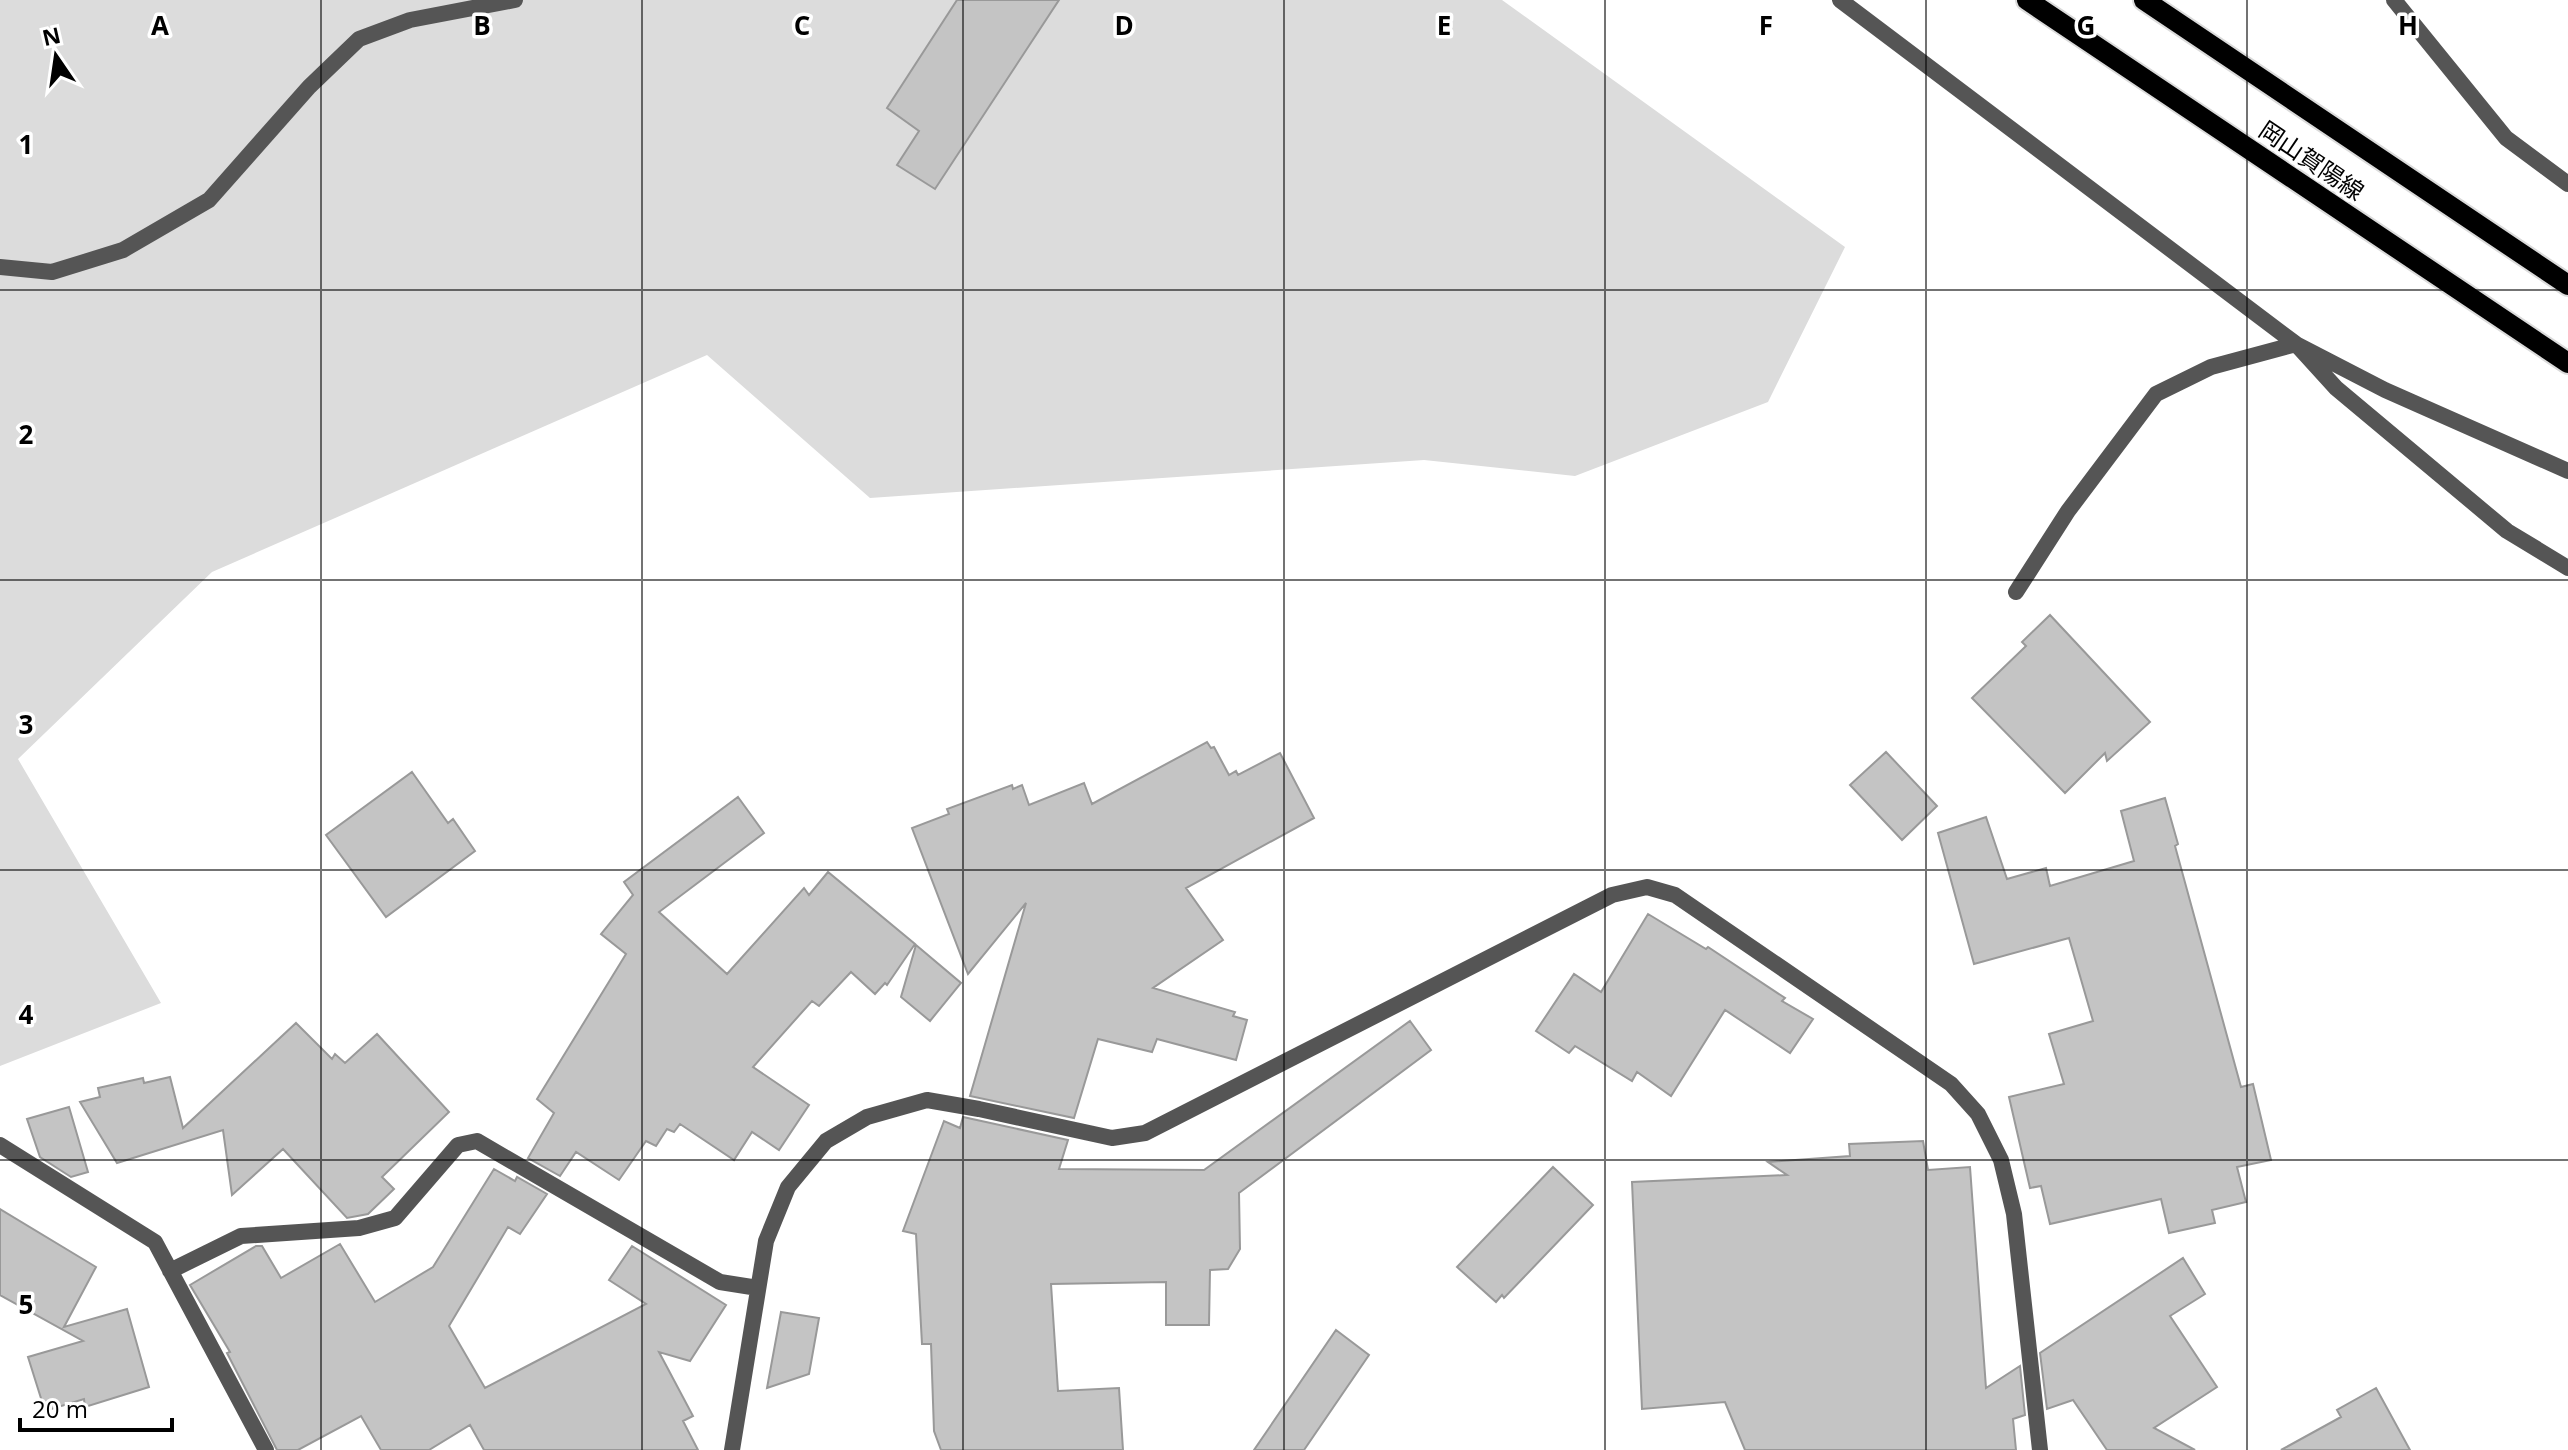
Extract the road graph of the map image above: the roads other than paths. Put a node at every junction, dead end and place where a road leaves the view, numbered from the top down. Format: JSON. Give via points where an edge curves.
{"nodes":[{"id":1,"x":515,"y":0,"type":"edge"},
{"id":2,"x":1840,"y":0,"type":"edge"},
{"id":3,"x":2027,"y":0,"type":"edge"},
{"id":4,"x":2144,"y":0,"type":"edge"},
{"id":5,"x":2394,"y":0,"type":"edge"},
{"id":6,"x":2568,"y":184,"type":"edge"},
{"id":7,"x":0,"y":267,"type":"edge"},
{"id":8,"x":2568,"y":285,"type":"edge"},
{"id":9,"x":2296,"y":344,"type":"junction"},
{"id":10,"x":2568,"y":363,"type":"edge"},
{"id":11,"x":2568,"y":471,"type":"edge"},
{"id":12,"x":2568,"y":568,"type":"edge"},
{"id":13,"x":2016,"y":592,"type":"dead end"},
{"id":14,"x":0,"y":1145,"type":"edge"},
{"id":15,"x":170,"y":1271,"type":"junction"},
{"id":16,"x":758,"y":1288,"type":"junction"},
{"id":17,"x":266,"y":1450,"type":"edge"},
{"id":18,"x":732,"y":1450,"type":"edge"},
{"id":19,"x":2040,"y":1450,"type":"edge"}],
"edges":[{"from":1,"to":7,"type":"street","via":[[410,20],[359,39],[209,200],[123,250],[52,272]]},
{"from":2,"to":9,"type":"street"},
{"from":3,"to":10,"type":"main road","name":"岡山賀陽線"},
{"from":4,"to":8,"type":"main road","name":"岡山賀陽線"},
{"from":5,"to":6,"type":"street","via":[[2506,138]]},
{"from":9,"to":11,"type":"street","via":[[2385,390]]},
{"from":9,"to":12,"type":"street","via":[[2336,388],[2507,531]]},
{"from":9,"to":13,"type":"street","via":[[2211,367],[2156,394],[2068,511]]},
{"from":14,"to":15,"type":"street","via":[[155,1242]]},
{"from":15,"to":16,"type":"street","via":[[241,1236],[359,1228],[395,1218],[458,1145],[477,1141],[720,1282]]},
{"from":15,"to":17,"type":"street"},
{"from":16,"to":18,"type":"street"},
{"from":16,"to":19,"type":"street","via":[[766,1241],[788,1187],[826,1141],[867,1117],[927,1100],[1112,1138],[1145,1133],[1612,895],[1647,887],[1675,895],[1888,1040],[1951,1084],[1978,1114],[2001,1160],[2014,1214]]}]}
